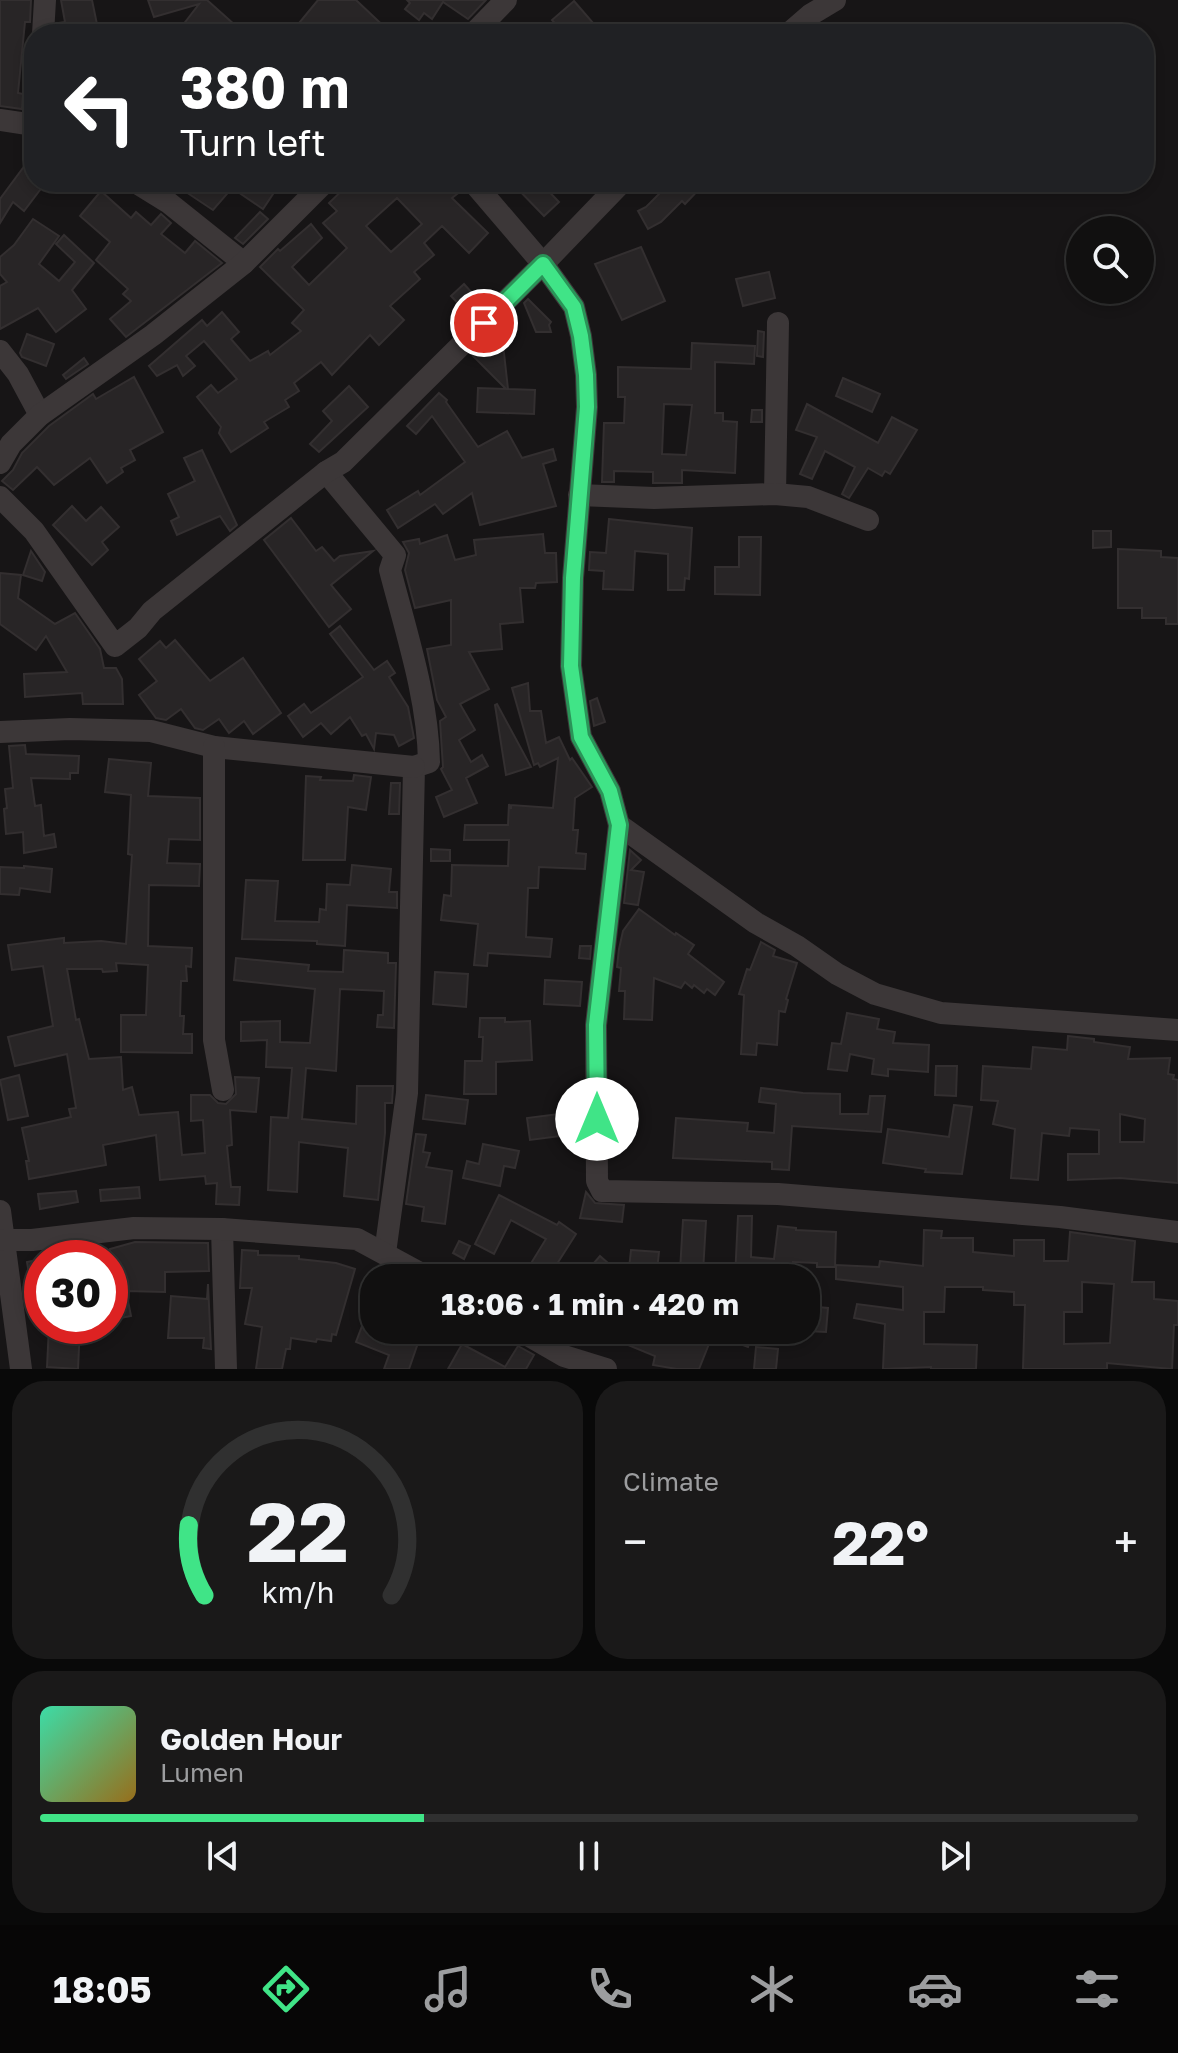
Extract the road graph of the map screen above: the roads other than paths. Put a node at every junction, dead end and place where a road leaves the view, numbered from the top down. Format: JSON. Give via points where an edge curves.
{"nodes":[{"id":1,"x":45,"y":0,"type":"edge"},
{"id":2,"x":506,"y":0,"type":"edge"},
{"id":3,"x":835,"y":0,"type":"edge"},
{"id":4,"x":44,"y":24,"type":"edge"},
{"id":5,"x":483,"y":24,"type":"edge"},
{"id":6,"x":800,"y":24,"type":"edge"},
{"id":7,"x":0,"y":120,"type":"edge"},
{"id":8,"x":24,"y":124,"type":"edge"},
{"id":9,"x":151,"y":192,"type":"edge"},
{"id":10,"x":315,"y":192,"type":"edge"},
{"id":11,"x":482,"y":192,"type":"edge"},
{"id":12,"x":612,"y":192,"type":"edge"},
{"id":13,"x":244,"y":263,"type":"junction"},
{"id":14,"x":543,"y":264,"type":"junction"},
{"id":15,"x":778,"y":323,"type":"dead end"},
{"id":16,"x":0,"y":351,"type":"edge"},
{"id":17,"x":40,"y":415,"type":"junction"},
{"id":18,"x":0,"y":463,"type":"edge"},
{"id":19,"x":326,"y":472,"type":"junction"},
{"id":20,"x":775,"y":494,"type":"junction"},
{"id":21,"x":579,"y":495,"type":"junction"},
{"id":22,"x":0,"y":497,"type":"edge"},
{"id":23,"x":868,"y":520,"type":"dead end"},
{"id":24,"x":0,"y":732,"type":"edge"},
{"id":25,"x":214,"y":747,"type":"junction"},
{"id":26,"x":414,"y":767,"type":"junction"},
{"id":27,"x":619,"y":825,"type":"junction"},
{"id":28,"x":1178,"y":1030,"type":"edge"},
{"id":29,"x":223,"y":1090,"type":"dead end"},
{"id":30,"x":0,"y":1211,"type":"edge"},
{"id":31,"x":222,"y":1229,"type":"junction"},
{"id":32,"x":1178,"y":1232,"type":"edge"},
{"id":33,"x":4,"y":1240,"type":"junction"},
{"id":34,"x":385,"y":1253,"type":"junction"},
{"id":35,"x":404,"y":1264,"type":"edge"},
{"id":36,"x":543,"y":1344,"type":"edge"},
{"id":37,"x":21,"y":1369,"type":"edge"},
{"id":38,"x":226,"y":1369,"type":"edge"},
{"id":39,"x":606,"y":1369,"type":"edge"}],
"edges":[{"from":1,"to":4,"type":"street"},
{"from":2,"to":5,"type":"street"},
{"from":3,"to":6,"type":"street"},
{"from":7,"to":8,"type":"street"},
{"from":9,"to":13,"type":"street"},
{"from":10,"to":13,"type":"street"},
{"from":11,"to":14,"type":"street"},
{"from":12,"to":14,"type":"street"},
{"from":13,"to":17,"type":"street"},
{"from":14,"to":19,"type":"street","via":[[343,462]]},
{"from":14,"to":21,"type":"street","via":[[574,307],[581,336],[587,407]]},
{"from":15,"to":20,"type":"street"},
{"from":16,"to":17,"type":"street"},
{"from":17,"to":18,"type":"street"},
{"from":19,"to":22,"type":"street","via":[[115,646],[34,531]]},
{"from":19,"to":26,"type":"street","via":[[395,555],[390,570],[429,743],[429,762]]},
{"from":20,"to":21,"type":"street"},
{"from":20,"to":23,"type":"street","via":[[808,497]]},
{"from":21,"to":27,"type":"street","via":[[573,680],[581,737],[610,791]]},
{"from":24,"to":25,"type":"street","via":[[151,731]]},
{"from":25,"to":26,"type":"street"},
{"from":25,"to":29,"type":"street","via":[[214,1040]]},
{"from":26,"to":34,"type":"street","via":[[407,1093]]},
{"from":27,"to":28,"type":"street","via":[[756,923],[875,994],[941,1013]]},
{"from":27,"to":32,"type":"street","via":[[596,1025],[597,1181],[602,1191],[778,1194]]},
{"from":30,"to":33,"type":"street"},
{"from":31,"to":33,"type":"street","via":[[134,1228]]},
{"from":31,"to":34,"type":"street","via":[[357,1239]]},
{"from":31,"to":38,"type":"street"},
{"from":33,"to":37,"type":"street"},
{"from":34,"to":35,"type":"street"},
{"from":36,"to":39,"type":"street"}]}
